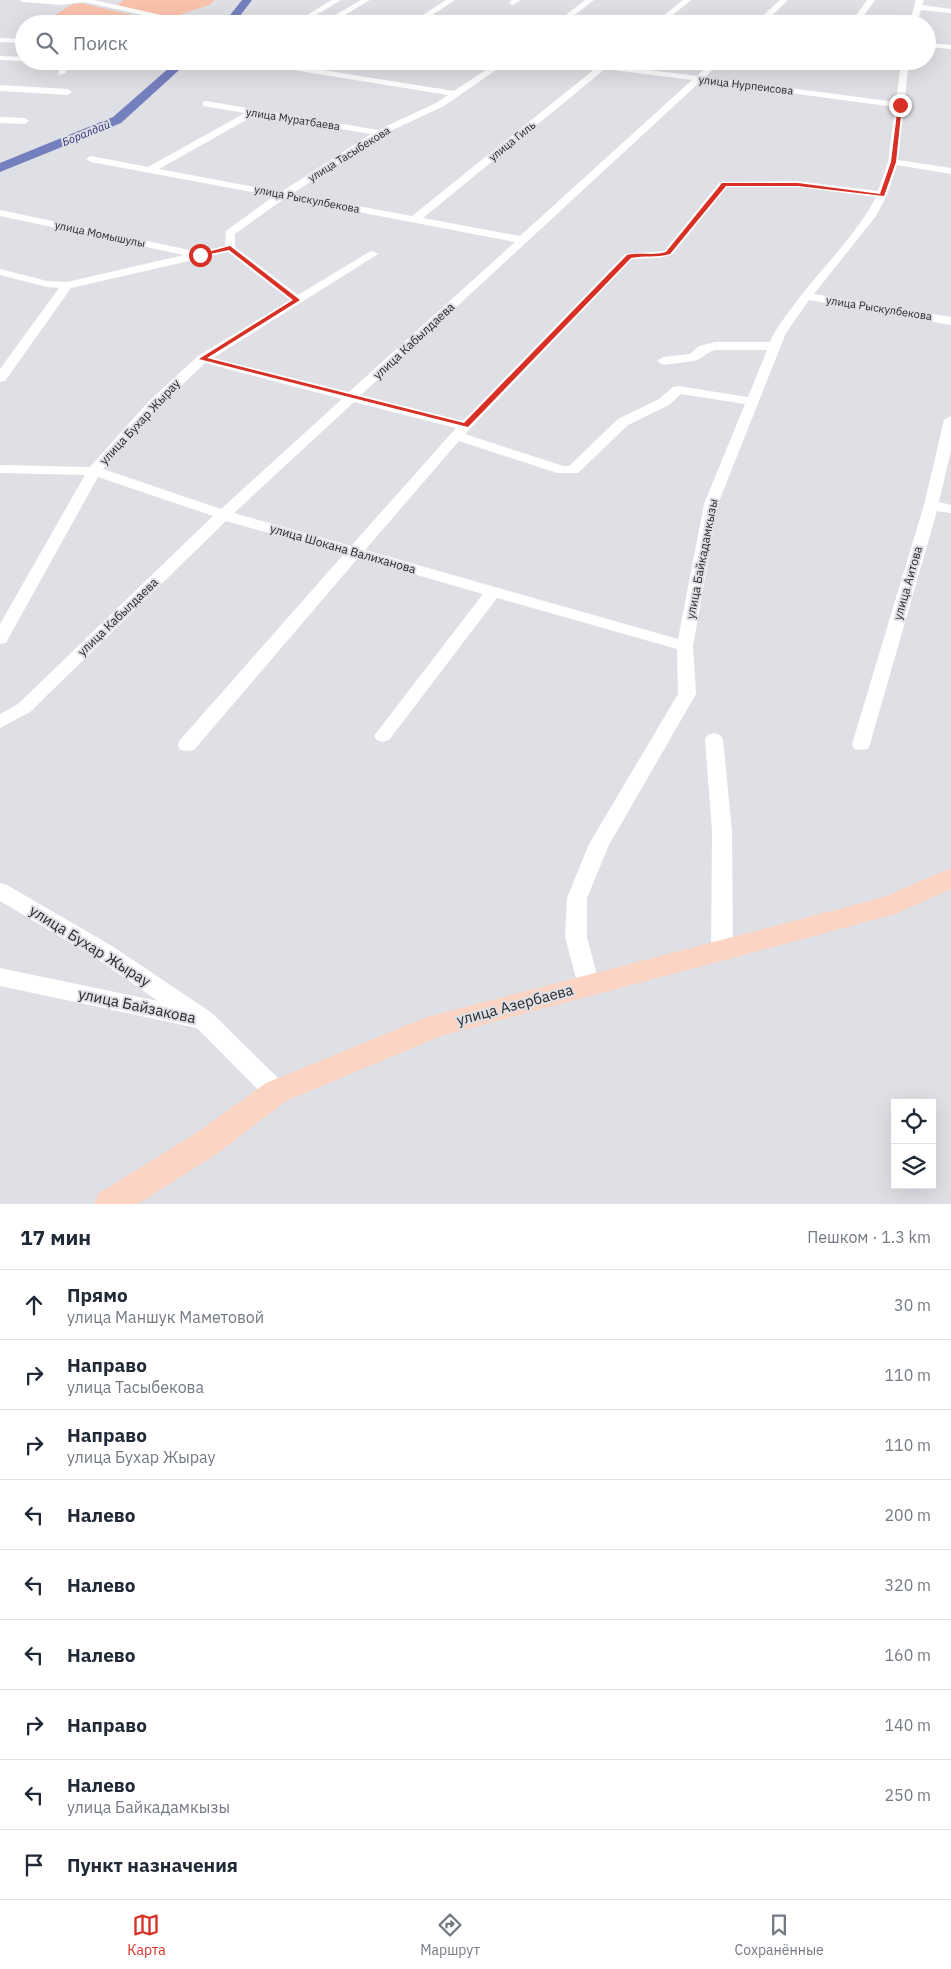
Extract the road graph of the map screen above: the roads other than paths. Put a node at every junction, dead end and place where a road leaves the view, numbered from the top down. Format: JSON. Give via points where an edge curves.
{"nodes":[{"id":1,"x":23,"y":0,"type":"edge"},
{"id":2,"x":84,"y":0,"type":"edge"},
{"id":3,"x":336,"y":0,"type":"edge"},
{"id":4,"x":366,"y":0,"type":"edge"},
{"id":5,"x":451,"y":0,"type":"edge"},
{"id":6,"x":590,"y":0,"type":"edge"},
{"id":7,"x":687,"y":0,"type":"edge"},
{"id":8,"x":784,"y":0,"type":"edge"},
{"id":9,"x":871,"y":0,"type":"edge"},
{"id":10,"x":919,"y":4,"type":"edge"},
{"id":11,"x":951,"y":11,"type":"edge"},
{"id":12,"x":152,"y":15,"type":"edge"},
{"id":13,"x":311,"y":15,"type":"edge"},
{"id":14,"x":340,"y":15,"type":"edge"},
{"id":15,"x":427,"y":15,"type":"edge"},
{"id":16,"x":570,"y":15,"type":"edge"},
{"id":17,"x":668,"y":15,"type":"edge"},
{"id":18,"x":768,"y":15,"type":"edge"},
{"id":19,"x":860,"y":15,"type":"edge"},
{"id":20,"x":0,"y":40,"type":"edge"},
{"id":21,"x":15,"y":41,"type":"edge"},
{"id":22,"x":936,"y":46,"type":"edge"},
{"id":23,"x":951,"y":48,"type":"edge"},
{"id":24,"x":0,"y":58,"type":"edge"},
{"id":25,"x":15,"y":59,"type":"edge"},
{"id":26,"x":62,"y":70,"type":"edge"},
{"id":27,"x":306,"y":70,"type":"edge"},
{"id":28,"x":492,"y":70,"type":"edge"},
{"id":29,"x":599,"y":70,"type":"edge"},
{"id":30,"x":643,"y":70,"type":"edge"},
{"id":31,"x":708,"y":70,"type":"edge"},
{"id":32,"x":904,"y":70,"type":"edge"},
{"id":33,"x":62,"y":73,"type":"dead end"},
{"id":34,"x":699,"y":79,"type":"junction"},
{"id":35,"x":0,"y":88,"type":"edge"},
{"id":36,"x":68,"y":92,"type":"dead end"},
{"id":37,"x":456,"y":94,"type":"junction"},
{"id":38,"x":206,"y":104,"type":"dead end"},
{"id":39,"x":900,"y":105,"type":"junction"},
{"id":40,"x":253,"y":112,"type":"junction"},
{"id":41,"x":0,"y":120,"type":"edge"},
{"id":42,"x":25,"y":121,"type":"dead end"},
{"id":43,"x":379,"y":133,"type":"junction"},
{"id":44,"x":91,"y":159,"type":"dead end"},
{"id":45,"x":893,"y":162,"type":"junction"},
{"id":46,"x":150,"y":170,"type":"junction"},
{"id":47,"x":951,"y":171,"type":"edge"},
{"id":48,"x":284,"y":195,"type":"junction"},
{"id":49,"x":882,"y":195,"type":"junction"},
{"id":50,"x":0,"y":213,"type":"edge"},
{"id":51,"x":414,"y":220,"type":"junction"},
{"id":52,"x":522,"y":240,"type":"junction"},
{"id":53,"x":230,"y":248,"type":"junction"},
{"id":54,"x":373,"y":254,"type":"dead end"},
{"id":55,"x":200,"y":255,"type":"junction"},
{"id":56,"x":0,"y":272,"type":"edge"},
{"id":57,"x":67,"y":285,"type":"junction"},
{"id":58,"x":806,"y":296,"type":"junction"},
{"id":59,"x":297,"y":300,"type":"junction"},
{"id":60,"x":951,"y":320,"type":"edge"},
{"id":61,"x":774,"y":346,"type":"junction"},
{"id":62,"x":202,"y":359,"type":"junction"},
{"id":63,"x":663,"y":362,"type":"dead end"},
{"id":64,"x":0,"y":378,"type":"edge"},
{"id":65,"x":353,"y":397,"type":"junction"},
{"id":66,"x":751,"y":401,"type":"junction"},
{"id":67,"x":951,"y":420,"type":"edge"},
{"id":68,"x":461,"y":431,"type":"junction"},
{"id":69,"x":0,"y":469,"type":"edge"},
{"id":70,"x":94,"y":471,"type":"junction"},
{"id":71,"x":931,"y":505,"type":"junction"},
{"id":72,"x":951,"y":508,"type":"edge"},
{"id":73,"x":223,"y":515,"type":"junction"},
{"id":74,"x":352,"y":553,"type":"junction"},
{"id":75,"x":494,"y":592,"type":"junction"},
{"id":76,"x":0,"y":639,"type":"edge"},
{"id":77,"x":685,"y":646,"type":"junction"},
{"id":78,"x":0,"y":722,"type":"edge"},
{"id":79,"x":382,"y":736,"type":"dead end"},
{"id":80,"x":714,"y":739,"type":"dead end"},
{"id":81,"x":861,"y":744,"type":"dead end"},
{"id":82,"x":186,"y":745,"type":"dead end"},
{"id":83,"x":951,"y":878,"type":"edge"},
{"id":84,"x":0,"y":891,"type":"edge"},
{"id":85,"x":722,"y":951,"type":"junction"},
{"id":86,"x":0,"y":977,"type":"edge"},
{"id":87,"x":589,"y":986,"type":"junction"},
{"id":88,"x":204,"y":1020,"type":"junction"},
{"id":89,"x":276,"y":1092,"type":"junction"},
{"id":90,"x":110,"y":1204,"type":"edge"}],
"edges":[{"from":1,"to":2,"type":"street","via":[[62,3]]},
{"from":2,"to":12,"type":"street"},
{"from":3,"to":13,"type":"street"},
{"from":4,"to":14,"type":"street"},
{"from":5,"to":15,"type":"street"},
{"from":6,"to":16,"type":"street"},
{"from":7,"to":17,"type":"street"},
{"from":8,"to":18,"type":"street"},
{"from":9,"to":19,"type":"street"},
{"from":10,"to":11,"type":"street"},
{"from":20,"to":21,"type":"street"},
{"from":22,"to":23,"type":"street"},
{"from":24,"to":25,"type":"street"},
{"from":26,"to":33,"type":"street"},
{"from":27,"to":37,"type":"street"},
{"from":28,"to":37,"type":"street","name":"улица Тасыбекова"},
{"from":29,"to":51,"type":"street","name":"улица Гиль"},
{"from":30,"to":34,"type":"street","name":"улица Нурпеисова"},
{"from":31,"to":34,"type":"street","name":"улица Кабылдаева"},
{"from":32,"to":39,"type":"street","name":"улица Байкадамкызы"},
{"from":34,"to":39,"type":"street","name":"улица Нурпеисова"},
{"from":34,"to":52,"type":"street","name":"улица Кабылдаева"},
{"from":35,"to":36,"type":"street"},
{"from":37,"to":43,"type":"street","name":"улица Тасыбекова","via":[[442,104]]},
{"from":38,"to":40,"type":"street","name":"улица Муратбаева"},
{"from":39,"to":45,"type":"street","name":"улица Байкадамкызы"},
{"from":40,"to":43,"type":"street","name":"улица Муратбаева"},
{"from":40,"to":46,"type":"street"},
{"from":41,"to":42,"type":"street"},
{"from":43,"to":48,"type":"street","name":"улица Тасыбекова"},
{"from":44,"to":46,"type":"street","name":"улица Рыскулбекова"},
{"from":45,"to":47,"type":"street"},
{"from":45,"to":49,"type":"street","name":"улица Байкадамкызы"},
{"from":46,"to":48,"type":"street","name":"улица Рыскулбекова"},
{"from":48,"to":51,"type":"street","name":"улица Рыскулбекова"},
{"from":48,"to":53,"type":"street","name":"улица Тасыбекова","via":[[230,233]]},
{"from":49,"to":58,"type":"street","name":"улица Байкадамкызы","via":[[871,216]]},
{"from":49,"to":68,"type":"street","via":[[798,184],[724,184],[668,253],[629,256]]},
{"from":50,"to":55,"type":"street","name":"улица Момышулы"},
{"from":51,"to":52,"type":"street","name":"улица Рыскулбекова"},
{"from":52,"to":65,"type":"street","name":"улица Кабылдаева"},
{"from":53,"to":55,"type":"street"},
{"from":53,"to":59,"type":"street"},
{"from":54,"to":59,"type":"street","name":"улица Бухар Жырау"},
{"from":55,"to":57,"type":"street"},
{"from":56,"to":57,"type":"street","via":[[47,284]]},
{"from":57,"to":64,"type":"street"},
{"from":58,"to":60,"type":"street","name":"улица Рыскулбекова"},
{"from":58,"to":61,"type":"street","name":"улица Байкадамкызы"},
{"from":59,"to":62,"type":"street","name":"улица Бухар Жырау"},
{"from":61,"to":63,"type":"street","via":[[716,346],[694,357]]},
{"from":61,"to":66,"type":"street","name":"улица Байкадамкызы"},
{"from":62,"to":65,"type":"street"},
{"from":62,"to":70,"type":"street","name":"улица Бухар Жырау","via":[[154,404]]},
{"from":65,"to":68,"type":"street"},
{"from":65,"to":73,"type":"street","name":"улица Кабылдаева"},
{"from":66,"to":68,"type":"street","via":[[678,390],[664,402],[623,422],[573,470],[562,470]]},
{"from":66,"to":77,"type":"street","name":"улица Байкадамкызы","via":[[711,504]]},
{"from":67,"to":71,"type":"street","name":"улица Аитова"},
{"from":68,"to":74,"type":"street"},
{"from":69,"to":70,"type":"street","name":"улица Шокана Валиханова"},
{"from":70,"to":73,"type":"street","name":"улица Шокана Валиханова"},
{"from":70,"to":76,"type":"street","name":"улица Бухар Жырау"},
{"from":71,"to":72,"type":"street"},
{"from":71,"to":81,"type":"street","name":"улица Аитова"},
{"from":73,"to":74,"type":"street","name":"улица Шокана Валиханова"},
{"from":73,"to":78,"type":"street","name":"улица Кабылдаева","via":[[24,708]]},
{"from":74,"to":75,"type":"street","name":"улица Шокана Валиханова"},
{"from":74,"to":82,"type":"street"},
{"from":75,"to":77,"type":"street","name":"улица Шокана Валиханова"},
{"from":75,"to":79,"type":"street"},
{"from":77,"to":87,"type":"street","name":"улица Байкадамкызы","via":[[688,694],[599,844],[577,898],[576,937]]},
{"from":80,"to":85,"type":"street","via":[[722,831]]},
{"from":83,"to":85,"type":"main road","name":"улица Азербаева","via":[[887,908]]},
{"from":84,"to":88,"type":"street","name":"улица Бухар Жырау","via":[[104,952]]},
{"from":85,"to":87,"type":"main road","name":"улица Азербаева"},
{"from":86,"to":88,"type":"street","name":"улица Байзакова"},
{"from":87,"to":89,"type":"main road","name":"улица Азербаева","via":[[437,1026]]},
{"from":88,"to":89,"type":"street","name":"улица Байзакова"},
{"from":89,"to":90,"type":"main road","name":"улица Азербаева","via":[[207,1143]]}]}
